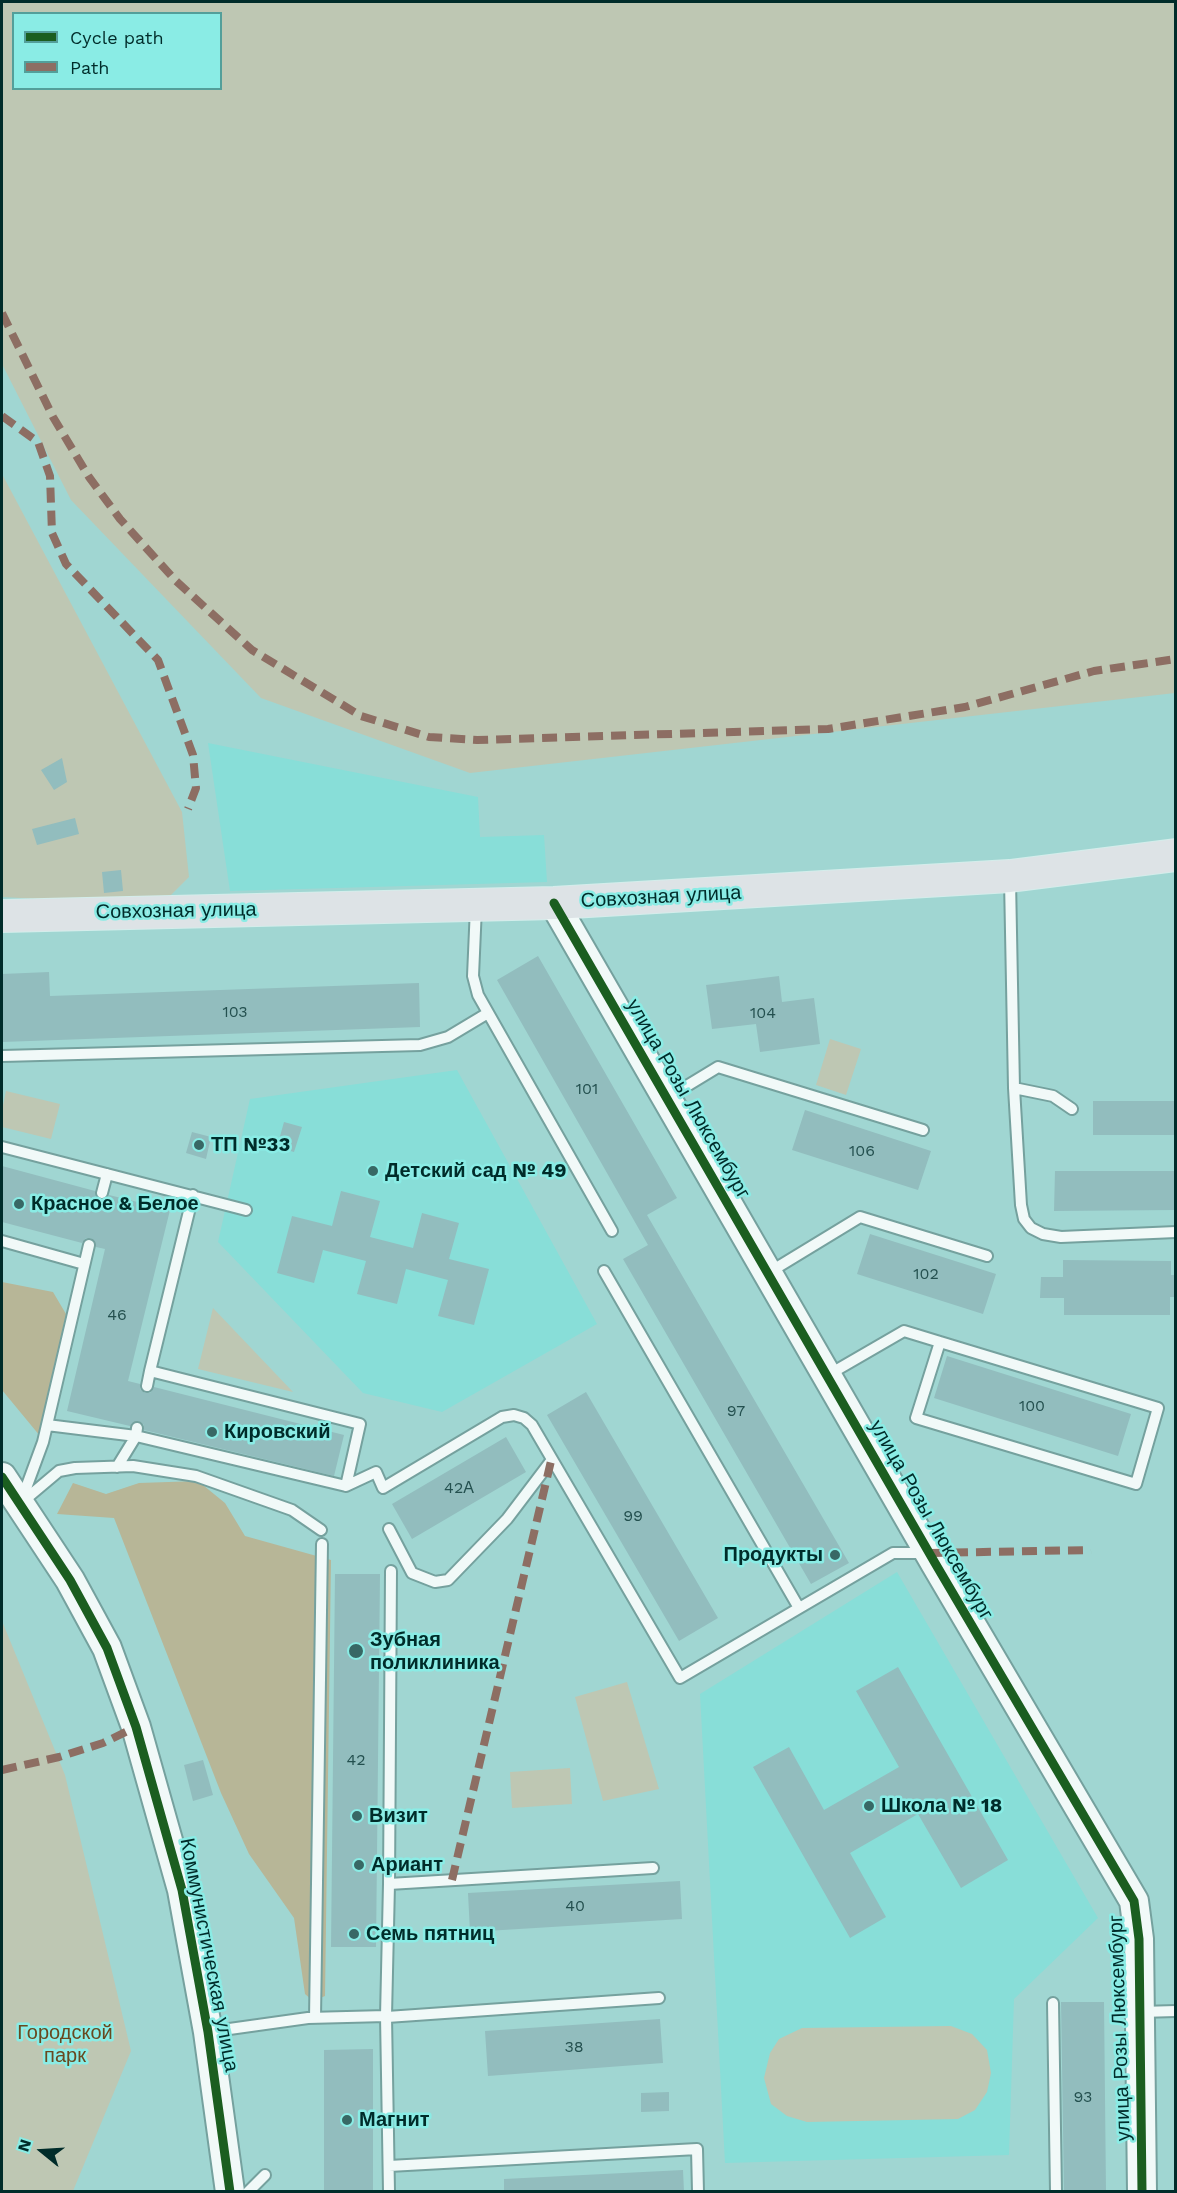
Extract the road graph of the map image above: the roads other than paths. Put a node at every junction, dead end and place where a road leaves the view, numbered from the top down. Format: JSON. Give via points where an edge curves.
{"nodes":[{"id":1,"x":1176,"y":855,"type":"edge"},
{"id":2,"x":1010,"y":876,"type":"junction"},
{"id":3,"x":554,"y":903,"type":"junction"},
{"id":4,"x":476,"y":905,"type":"junction"},
{"id":5,"x":2,"y":916,"type":"edge"},
{"id":6,"x":488,"y":1013,"type":"junction"},
{"id":7,"x":2,"y":1056,"type":"edge"},
{"id":8,"x":1014,"y":1088,"type":"junction"},
{"id":9,"x":667,"y":1098,"type":"junction"},
{"id":10,"x":1072,"y":1109,"type":"dead end"},
{"id":11,"x":923,"y":1130,"type":"dead end"},
{"id":12,"x":2,"y":1147,"type":"edge"},
{"id":13,"x":107,"y":1174,"type":"junction"},
{"id":14,"x":102,"y":1193,"type":"dead end"},
{"id":15,"x":193,"y":1195,"type":"junction"},
{"id":16,"x":246,"y":1210,"type":"dead end"},
{"id":17,"x":612,"y":1231,"type":"dead end"},
{"id":18,"x":1176,"y":1232,"type":"edge"},
{"id":19,"x":2,"y":1241,"type":"edge"},
{"id":20,"x":89,"y":1245,"type":"dead end"},
{"id":21,"x":987,"y":1256,"type":"dead end"},
{"id":22,"x":84,"y":1264,"type":"junction"},
{"id":23,"x":604,"y":1270,"type":"dead end"},
{"id":24,"x":767,"y":1273,"type":"junction"},
{"id":25,"x":940,"y":1342,"type":"junction"},
{"id":26,"x":150,"y":1371,"type":"junction"},
{"id":27,"x":827,"y":1375,"type":"junction"},
{"id":28,"x":147,"y":1386,"type":"dead end"},
{"id":29,"x":47,"y":1425,"type":"junction"},
{"id":30,"x":136,"y":1432,"type":"junction"},
{"id":31,"x":551,"y":1461,"type":"junction"},
{"id":32,"x":117,"y":1467,"type":"junction"},
{"id":33,"x":2,"y":1477,"type":"edge"},
{"id":34,"x":345,"y":1486,"type":"junction"},
{"id":35,"x":21,"y":1503,"type":"junction"},
{"id":36,"x":389,"y":1529,"type":"dead end"},
{"id":37,"x":321,"y":1530,"type":"dead end"},
{"id":38,"x":322,"y":1545,"type":"dead end"},
{"id":39,"x":930,"y":1553,"type":"junction"},
{"id":40,"x":391,"y":1571,"type":"dead end"},
{"id":41,"x":799,"y":1608,"type":"junction"},
{"id":42,"x":653,"y":1868,"type":"dead end"},
{"id":43,"x":389,"y":1884,"type":"junction"},
{"id":44,"x":659,"y":1998,"type":"dead end"},
{"id":45,"x":1053,"y":2003,"type":"dead end"},
{"id":46,"x":1176,"y":2011,"type":"edge"},
{"id":47,"x":1140,"y":2012,"type":"junction"},
{"id":48,"x":386,"y":2017,"type":"junction"},
{"id":49,"x":315,"y":2018,"type":"junction"},
{"id":50,"x":208,"y":2032,"type":"junction"},
{"id":51,"x":388,"y":2166,"type":"junction"},
{"id":52,"x":265,"y":2175,"type":"dead end"},
{"id":53,"x":230,"y":2192,"type":"edge"},
{"id":54,"x":248,"y":2192,"type":"edge"},
{"id":55,"x":389,"y":2192,"type":"edge"},
{"id":56,"x":698,"y":2192,"type":"edge"},
{"id":57,"x":1056,"y":2192,"type":"edge"},
{"id":58,"x":1142,"y":2192,"type":"edge"}],
"edges":[{"from":1,"to":2,"type":"main road","name":"Совхозная улица"},
{"from":2,"to":3,"type":"main road","name":"Совхозная улица"},
{"from":2,"to":8,"type":"lane"},
{"from":3,"to":4,"type":"main road","name":"Совхозная улица"},
{"from":3,"to":9,"type":"street","name":"улица Розы Люксембург"},
{"from":4,"to":5,"type":"main road","name":"Совхозная улица"},
{"from":4,"to":6,"type":"lane","via":[[473,976]]},
{"from":6,"to":7,"type":"lane","via":[[448,1037],[420,1045]]},
{"from":6,"to":17,"type":"lane"},
{"from":8,"to":10,"type":"lane","via":[[1053,1096]]},
{"from":8,"to":18,"type":"lane","via":[[1021,1205],[1031,1228],[1061,1237]]},
{"from":9,"to":11,"type":"lane","via":[[718,1067]]},
{"from":9,"to":24,"type":"street","name":"улица Розы Люксембург"},
{"from":12,"to":13,"type":"lane"},
{"from":13,"to":14,"type":"lane"},
{"from":13,"to":15,"type":"lane"},
{"from":15,"to":16,"type":"lane"},
{"from":15,"to":26,"type":"lane"},
{"from":19,"to":22,"type":"lane"},
{"from":20,"to":22,"type":"lane"},
{"from":21,"to":24,"type":"lane","via":[[860,1217]]},
{"from":22,"to":29,"type":"lane"},
{"from":23,"to":41,"type":"lane"},
{"from":24,"to":27,"type":"street","name":"улица Розы Люксембург"},
{"from":25,"to":25,"type":"lane","via":[[916,1418],[1136,1484],[1158,1408]]},
{"from":25,"to":27,"type":"lane","via":[[904,1331]]},
{"from":26,"to":28,"type":"lane"},
{"from":26,"to":34,"type":"lane","via":[[360,1424]]},
{"from":27,"to":39,"type":"street","name":"улица Розы Люксембург"},
{"from":29,"to":30,"type":"lane"},
{"from":29,"to":35,"type":"lane"},
{"from":30,"to":32,"type":"lane"},
{"from":30,"to":34,"type":"lane"},
{"from":31,"to":34,"type":"lane","via":[[529,1421],[510,1415],[383,1488],[376,1472]]},
{"from":31,"to":36,"type":"lane","via":[[507,1519],[448,1580],[435,1582],[412,1573]]},
{"from":31,"to":41,"type":"lane","via":[[680,1678]]},
{"from":32,"to":35,"type":"lane","via":[[59,1471]]},
{"from":32,"to":37,"type":"lane","via":[[196,1476],[292,1510]]},
{"from":33,"to":35,"type":"street","name":"Коммунистическая улица"},
{"from":35,"to":50,"type":"street","name":"Коммунистическая улица","via":[[107,1648],[136,1727],[182,1890]]},
{"from":38,"to":49,"type":"lane"},
{"from":39,"to":41,"type":"lane","via":[[893,1553]]},
{"from":39,"to":47,"type":"street","name":"улица Розы Люксембург","via":[[1134,1901],[1138,1918]]},
{"from":40,"to":43,"type":"lane"},
{"from":42,"to":43,"type":"lane"},
{"from":43,"to":48,"type":"lane"},
{"from":44,"to":48,"type":"lane"},
{"from":45,"to":57,"type":"lane"},
{"from":46,"to":47,"type":"lane"},
{"from":47,"to":58,"type":"street","name":"улица Розы Люксембург"},
{"from":48,"to":49,"type":"lane"},
{"from":48,"to":51,"type":"lane"},
{"from":49,"to":50,"type":"lane"},
{"from":50,"to":53,"type":"street","name":"Коммунистическая улица"},
{"from":51,"to":55,"type":"lane"},
{"from":51,"to":56,"type":"lane","via":[[697,2149]]},
{"from":52,"to":54,"type":"lane"}]}
